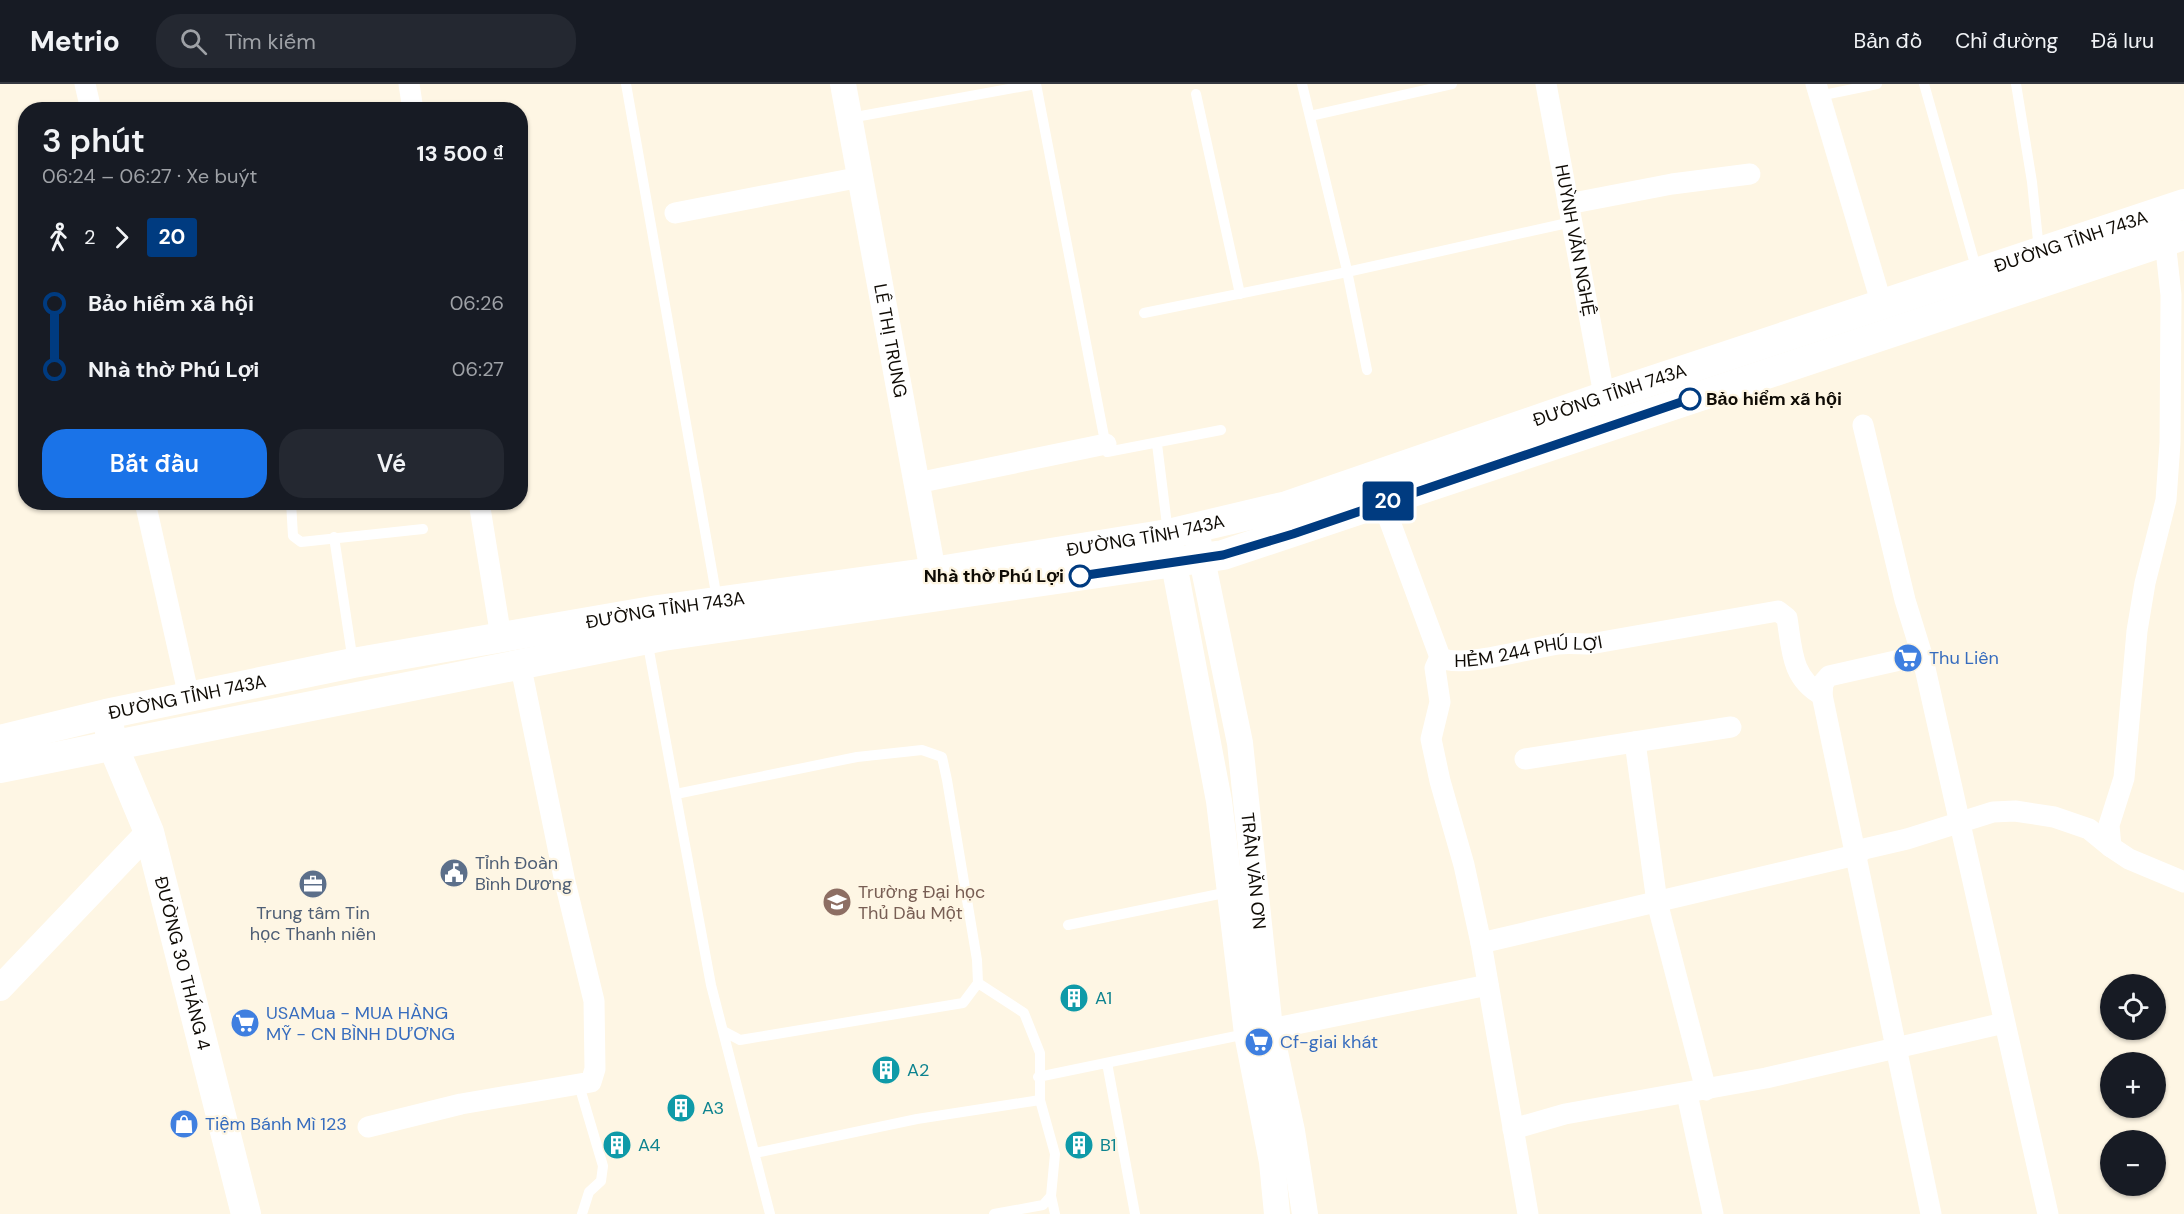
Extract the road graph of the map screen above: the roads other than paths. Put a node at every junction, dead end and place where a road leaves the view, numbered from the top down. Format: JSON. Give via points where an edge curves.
{"nodes":[{"id":1,"x":85,"y":84,"type":"edge"},
{"id":2,"x":409,"y":84,"type":"edge"},
{"id":3,"x":626,"y":84,"type":"edge"},
{"id":4,"x":843,"y":84,"type":"edge"},
{"id":5,"x":1302,"y":84,"type":"edge"},
{"id":6,"x":1452,"y":84,"type":"edge"},
{"id":7,"x":1546,"y":84,"type":"edge"},
{"id":8,"x":1876,"y":84,"type":"edge"},
{"id":9,"x":1924,"y":84,"type":"edge"},
{"id":10,"x":2016,"y":84,"type":"edge"},
{"id":11,"x":1818,"y":90,"type":"edge"},
{"id":12,"x":1196,"y":94,"type":"dead end"},
{"id":13,"x":89,"y":102,"type":"edge"},
{"id":14,"x":412,"y":102,"type":"edge"},
{"id":15,"x":1310,"y":116,"type":"junction"},
{"id":16,"x":850,"y":118,"type":"junction"},
{"id":17,"x":1750,"y":174,"type":"dead end"},
{"id":18,"x":861,"y":177,"type":"junction"},
{"id":19,"x":2184,"y":204,"type":"edge"},
{"id":20,"x":675,"y":213,"type":"dead end"},
{"id":21,"x":1570,"y":213,"type":"junction"},
{"id":22,"x":2175,"y":238,"type":"edge"},
{"id":23,"x":2039,"y":254,"type":"junction"},
{"id":24,"x":1347,"y":272,"type":"junction"},
{"id":25,"x":1977,"y":274,"type":"junction"},
{"id":26,"x":1240,"y":294,"type":"junction"},
{"id":27,"x":1882,"y":305,"type":"junction"},
{"id":28,"x":2177,"y":311,"type":"edge"},
{"id":29,"x":1144,"y":313,"type":"dead end"},
{"id":30,"x":1367,"y":370,"type":"dead end"},
{"id":31,"x":1608,"y":411,"type":"junction"},
{"id":32,"x":1863,"y":425,"type":"dead end"},
{"id":33,"x":1221,"y":430,"type":"dead end"},
{"id":34,"x":1106,"y":444,"type":"junction"},
{"id":35,"x":1157,"y":444,"type":"junction"},
{"id":36,"x":917,"y":483,"type":"junction"},
{"id":37,"x":1383,"y":502,"type":"junction"},
{"id":38,"x":147,"y":510,"type":"edge"},
{"id":39,"x":291,"y":510,"type":"edge"},
{"id":40,"x":480,"y":510,"type":"edge"},
{"id":41,"x":423,"y":529,"type":"dead end"},
{"id":42,"x":1182,"y":531,"type":"junction"},
{"id":43,"x":334,"y":537,"type":"junction"},
{"id":44,"x":1189,"y":561,"type":"junction"},
{"id":45,"x":936,"y":584,"type":"junction"},
{"id":46,"x":717,"y":602,"type":"junction"},
{"id":47,"x":501,"y":637,"type":"junction"},
{"id":48,"x":647,"y":639,"type":"junction"},
{"id":49,"x":1922,"y":655,"type":"junction"},
{"id":50,"x":1440,"y":657,"type":"junction"},
{"id":51,"x":353,"y":663,"type":"junction"},
{"id":52,"x":520,"y":663,"type":"junction"},
{"id":53,"x":1822,"y":695,"type":"junction"},
{"id":54,"x":189,"y":697,"type":"junction"},
{"id":55,"x":106,"y":714,"type":"junction"},
{"id":56,"x":1731,"y":727,"type":"dead end"},
{"id":57,"x":0,"y":740,"type":"edge"},
{"id":58,"x":1635,"y":742,"type":"junction"},
{"id":59,"x":113,"y":746,"type":"junction"},
{"id":60,"x":1525,"y":759,"type":"dead end"},
{"id":61,"x":0,"y":768,"type":"edge"},
{"id":62,"x":676,"y":794,"type":"junction"},
{"id":63,"x":1958,"y":822,"type":"junction"},
{"id":64,"x":149,"y":832,"type":"junction"},
{"id":65,"x":2111,"y":847,"type":"junction"},
{"id":66,"x":1856,"y":855,"type":"junction"},
{"id":67,"x":2184,"y":882,"type":"edge"},
{"id":68,"x":1229,"y":892,"type":"junction"},
{"id":69,"x":1657,"y":902,"type":"junction"},
{"id":70,"x":1068,"y":925,"type":"dead end"},
{"id":71,"x":1481,"y":943,"type":"junction"},
{"id":72,"x":978,"y":983,"type":"junction"},
{"id":73,"x":1488,"y":985,"type":"junction"},
{"id":74,"x":0,"y":988,"type":"edge"},
{"id":75,"x":2004,"y":1023,"type":"junction"},
{"id":76,"x":1258,"y":1031,"type":"junction"},
{"id":77,"x":725,"y":1032,"type":"junction"},
{"id":78,"x":1895,"y":1048,"type":"junction"},
{"id":79,"x":1107,"y":1063,"type":"junction"},
{"id":80,"x":1038,"y":1077,"type":"junction"},
{"id":81,"x":579,"y":1085,"type":"junction"},
{"id":82,"x":1696,"y":1092,"type":"junction"},
{"id":83,"x":1040,"y":1100,"type":"junction"},
{"id":84,"x":368,"y":1127,"type":"dead end"},
{"id":85,"x":1513,"y":1129,"type":"junction"},
{"id":86,"x":755,"y":1153,"type":"junction"},
{"id":87,"x":1051,"y":1196,"type":"junction"},
{"id":88,"x":246,"y":1214,"type":"edge"},
{"id":89,"x":582,"y":1214,"type":"edge"},
{"id":90,"x":770,"y":1214,"type":"edge"},
{"id":91,"x":994,"y":1214,"type":"edge"},
{"id":92,"x":1054,"y":1214,"type":"edge"},
{"id":93,"x":1135,"y":1214,"type":"edge"},
{"id":94,"x":1277,"y":1214,"type":"edge"},
{"id":95,"x":1305,"y":1214,"type":"edge"},
{"id":96,"x":1527,"y":1214,"type":"edge"},
{"id":97,"x":1713,"y":1214,"type":"edge"},
{"id":98,"x":1931,"y":1214,"type":"edge"},
{"id":99,"x":2048,"y":1214,"type":"edge"}],
"edges":[{"from":1,"to":13,"type":"street"},
{"from":2,"to":14,"type":"street"},
{"from":3,"to":46,"type":"lane"},
{"from":4,"to":16,"type":"street","name":"LÊ THỊ TRUNG"},
{"from":5,"to":15,"type":"lane"},
{"from":6,"to":15,"type":"lane"},
{"from":7,"to":21,"type":"street","name":"HUỲNH VĂN NGHỆ"},
{"from":8,"to":11,"type":"lane"},
{"from":9,"to":25,"type":"lane"},
{"from":10,"to":23,"type":"lane"},
{"from":11,"to":27,"type":"street"},
{"from":12,"to":26,"type":"lane"},
{"from":15,"to":24,"type":"lane"},
{"from":16,"to":18,"type":"street","name":"LÊ THỊ TRUNG"},
{"from":16,"to":34,"type":"lane","via":[[1036,84]]},
{"from":17,"to":21,"type":"street","via":[[1672,184]]},
{"from":18,"to":20,"type":"street"},
{"from":18,"to":36,"type":"street","name":"LÊ THỊ TRUNG"},
{"from":19,"to":23,"type":"main road","name":"ĐƯỜNG TỈNH 743A"},
{"from":21,"to":24,"type":"lane"},
{"from":21,"to":31,"type":"street","name":"HUỲNH VĂN NGHỆ"},
{"from":22,"to":28,"type":"street"},
{"from":22,"to":31,"type":"main road","name":"ĐƯỜNG TỈNH 743A"},
{"from":23,"to":25,"type":"main road","name":"ĐƯỜNG TỈNH 743A"},
{"from":24,"to":26,"type":"lane"},
{"from":24,"to":30,"type":"lane"},
{"from":25,"to":27,"type":"main road","name":"ĐƯỜNG TỈNH 743A"},
{"from":26,"to":29,"type":"lane"},
{"from":27,"to":31,"type":"main road","name":"ĐƯỜNG TỈNH 743A"},
{"from":28,"to":65,"type":"street","via":[[2166,500],[2142,602],[2124,778],[2109,825]]},
{"from":31,"to":37,"type":"main road","name":"ĐƯỜNG TỈNH 743A"},
{"from":31,"to":42,"type":"main road","name":"ĐƯỜNG TỈNH 743A","via":[[1287,506]]},
{"from":32,"to":49,"type":"street"},
{"from":33,"to":35,"type":"lane"},
{"from":34,"to":35,"type":"lane","via":[[1107,452]]},
{"from":34,"to":36,"type":"street"},
{"from":35,"to":42,"type":"lane"},
{"from":36,"to":45,"type":"street","name":"LÊ THỊ TRUNG"},
{"from":37,"to":44,"type":"main road","name":"ĐƯỜNG TỈNH 743A","via":[[1293,534]]},
{"from":37,"to":50,"type":"street","name":"HẺM 244 PHÚ LỢI"},
{"from":38,"to":54,"type":"street"},
{"from":39,"to":43,"type":"lane","via":[[293,536],[301,542]]},
{"from":40,"to":47,"type":"street"},
{"from":41,"to":43,"type":"lane"},
{"from":42,"to":44,"type":"street","name":"TRẦN VĂN ƠN"},
{"from":42,"to":45,"type":"main road","name":"ĐƯỜNG TỈNH 743A"},
{"from":43,"to":51,"type":"lane"},
{"from":44,"to":45,"type":"main road","name":"ĐƯỜNG TỈNH 743A"},
{"from":44,"to":68,"type":"street","name":"TRẦN VĂN ƠN"},
{"from":44,"to":76,"type":"street","name":"TRẦN VĂN ƠN","via":[[1240,743]]},
{"from":45,"to":46,"type":"main road","name":"ĐƯỜNG TỈNH 743A"},
{"from":45,"to":48,"type":"main road","name":"ĐƯỜNG TỈNH 743A"},
{"from":46,"to":47,"type":"main road","name":"ĐƯỜNG TỈNH 743A"},
{"from":47,"to":51,"type":"main road","name":"ĐƯỜNG TỈNH 743A"},
{"from":48,"to":52,"type":"main road","name":"ĐƯỜNG TỈNH 743A"},
{"from":48,"to":62,"type":"lane"},
{"from":49,"to":53,"type":"street","via":[[1829,676],[1823,683]]},
{"from":49,"to":63,"type":"street"},
{"from":50,"to":53,"type":"street","name":"HẺM 244 PHÚ LỢI","via":[[1445,661],[1465,660],[1562,644],[1590,644],[1778,611],[1787,618],[1795,664],[1806,685]]},
{"from":50,"to":71,"type":"street","via":[[1435,668],[1440,702],[1431,739]]},
{"from":51,"to":54,"type":"main road","name":"ĐƯỜNG TỈNH 743A"},
{"from":52,"to":59,"type":"main road","name":"ĐƯỜNG TỈNH 743A"},
{"from":52,"to":81,"type":"street","via":[[565,882],[594,1000],[595,1068],[591,1082]]},
{"from":53,"to":66,"type":"street"},
{"from":54,"to":55,"type":"main road","name":"ĐƯỜNG TỈNH 743A"},
{"from":55,"to":57,"type":"main road","name":"ĐƯỜNG TỈNH 743A"},
{"from":55,"to":59,"type":"main road","name":"ĐƯỜNG 30 THÁNG 4"},
{"from":56,"to":58,"type":"street"},
{"from":58,"to":60,"type":"street"},
{"from":58,"to":69,"type":"street"},
{"from":59,"to":61,"type":"main road","name":"ĐƯỜNG TỈNH 743A"},
{"from":59,"to":64,"type":"main road","name":"ĐƯỜNG 30 THÁNG 4"},
{"from":62,"to":72,"type":"lane","via":[[857,757],[922,750],[942,757]]},
{"from":62,"to":77,"type":"lane","via":[[711,985]]},
{"from":63,"to":65,"type":"street","via":[[1993,812],[2054,817],[2089,829]]},
{"from":63,"to":66,"type":"street","via":[[1864,849]]},
{"from":63,"to":75,"type":"street"},
{"from":64,"to":74,"type":"street"},
{"from":64,"to":88,"type":"main road","name":"ĐƯỜNG 30 THÁNG 4"},
{"from":65,"to":67,"type":"street","via":[[2129,859]]},
{"from":66,"to":69,"type":"street"},
{"from":66,"to":78,"type":"street"},
{"from":68,"to":70,"type":"lane"},
{"from":68,"to":76,"type":"street","name":"TRẦN VĂN ƠN"},
{"from":69,"to":71,"type":"street"},
{"from":69,"to":82,"type":"street"},
{"from":71,"to":73,"type":"street"},
{"from":72,"to":77,"type":"lane","via":[[963,1003],[740,1040]]},
{"from":72,"to":80,"type":"lane","via":[[1024,1012],[1040,1053]]},
{"from":73,"to":76,"type":"street"},
{"from":73,"to":85,"type":"street"},
{"from":75,"to":78,"type":"street"},
{"from":75,"to":99,"type":"street"},
{"from":76,"to":79,"type":"lane"},
{"from":76,"to":94,"type":"street","name":"TRẦN VĂN ƠN"},
{"from":76,"to":95,"type":"street","name":"TRẦN VĂN ƠN","via":[[1292,1131]]},
{"from":77,"to":86,"type":"lane"},
{"from":78,"to":82,"type":"street"},
{"from":78,"to":98,"type":"street"},
{"from":79,"to":80,"type":"lane"},
{"from":79,"to":93,"type":"lane"},
{"from":80,"to":83,"type":"lane"},
{"from":81,"to":84,"type":"street","via":[[460,1104]]},
{"from":81,"to":89,"type":"lane","via":[[603,1166],[601,1181],[589,1192]]},
{"from":82,"to":85,"type":"street","via":[[1565,1114]]},
{"from":82,"to":97,"type":"street"},
{"from":83,"to":86,"type":"lane","via":[[917,1119]]},
{"from":83,"to":87,"type":"lane","via":[[1055,1154]]},
{"from":85,"to":96,"type":"street"},
{"from":86,"to":90,"type":"lane"},
{"from":87,"to":91,"type":"lane","via":[[1043,1205]]},
{"from":87,"to":92,"type":"lane"}]}
